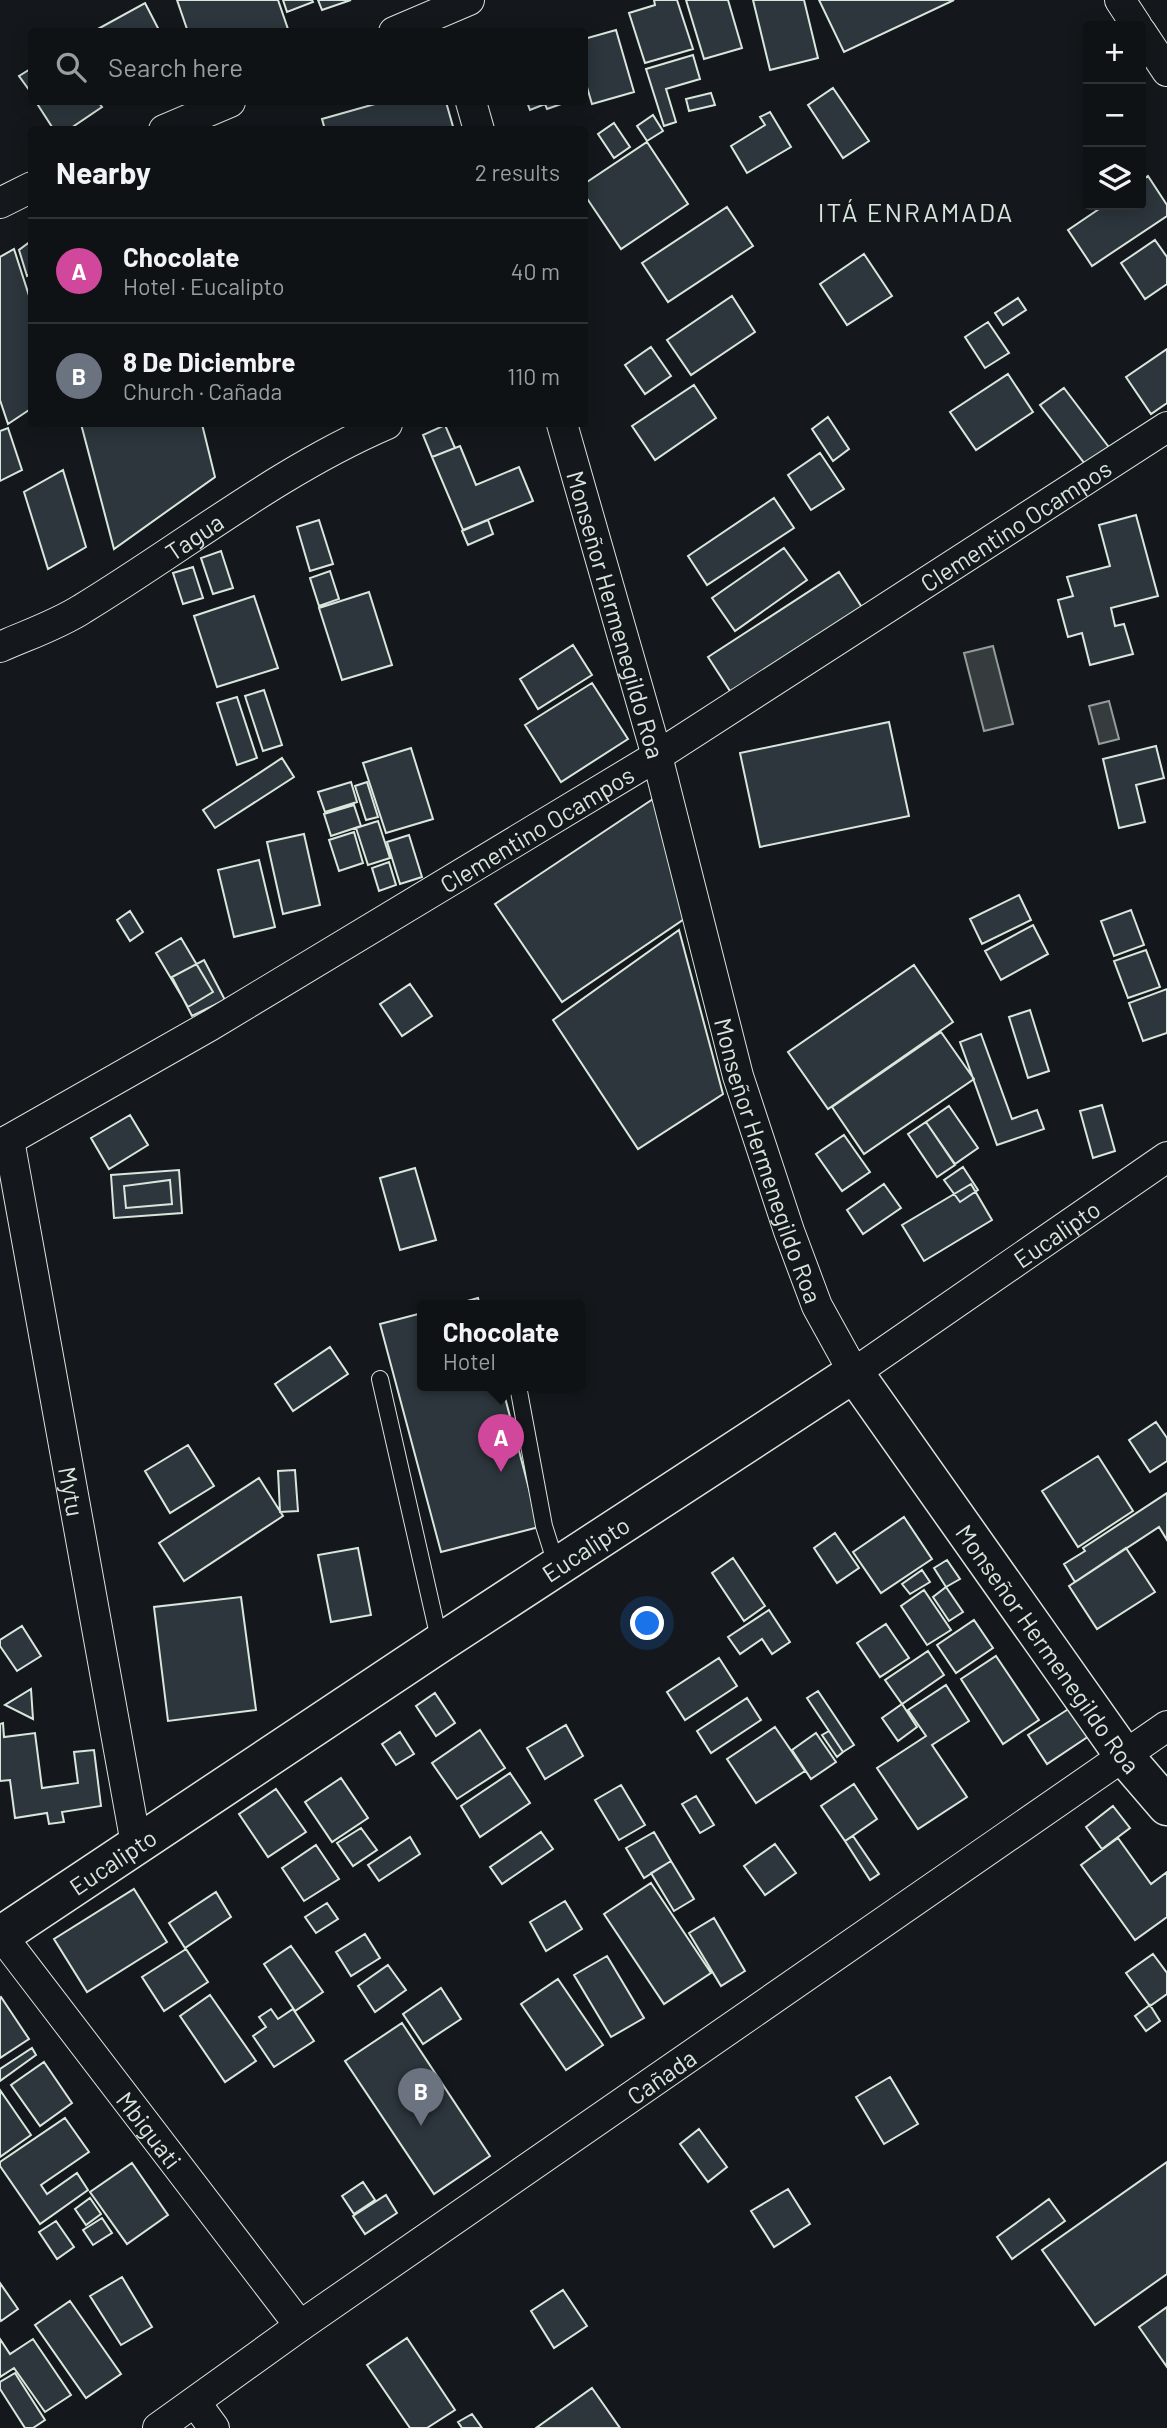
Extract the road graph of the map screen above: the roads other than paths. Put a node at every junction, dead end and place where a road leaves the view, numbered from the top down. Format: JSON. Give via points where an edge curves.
{"nodes":[{"id":1,"x":1120,"y":0,"type":"edge"},
{"id":2,"x":456,"y":14,"type":"edge"},
{"id":3,"x":1134,"y":21,"type":"edge"},
{"id":4,"x":408,"y":28,"type":"edge"},
{"id":5,"x":1146,"y":40,"type":"edge"},
{"id":6,"x":1167,"y":71,"type":"edge"},
{"id":7,"x":223,"y":105,"type":"edge"},
{"id":8,"x":472,"y":105,"type":"edge"},
{"id":9,"x":173,"y":126,"type":"edge"},
{"id":10,"x":478,"y":126,"type":"edge"},
{"id":11,"x":28,"y":189,"type":"edge"},
{"id":12,"x":0,"y":203,"type":"edge"},
{"id":13,"x":380,"y":427,"type":"edge"},
{"id":14,"x":563,"y":427,"type":"edge"},
{"id":15,"x":1167,"y":427,"type":"edge"},
{"id":16,"x":0,"y":648,"type":"edge"},
{"id":17,"x":657,"y":756,"type":"junction"},
{"id":18,"x":4,"y":1142,"type":"edge"},
{"id":19,"x":1167,"y":1157,"type":"edge"},
{"id":20,"x":853,"y":1373,"type":"junction"},
{"id":21,"x":380,"y":1379,"type":"dead end"},
{"id":22,"x":519,"y":1391,"type":"edge"},
{"id":23,"x":557,"y":1567,"type":"junction"},
{"id":24,"x":440,"y":1643,"type":"junction"},
{"id":25,"x":1167,"y":1726,"type":"edge"},
{"id":26,"x":1125,"y":1757,"type":"junction"},
{"id":27,"x":1167,"y":1805,"type":"edge"},
{"id":28,"x":136,"y":1844,"type":"junction"},
{"id":29,"x":0,"y":1935,"type":"edge"},
{"id":30,"x":300,"y":2326,"type":"junction"},
{"id":31,"x":195,"y":2402,"type":"junction"},
{"id":32,"x":158,"y":2428,"type":"edge"},
{"id":33,"x":214,"y":2428,"type":"edge"}],
"edges":[{"from":1,"to":3,"type":"street"},
{"from":2,"to":4,"type":"street"},
{"from":5,"to":6,"type":"street"},
{"from":7,"to":9,"type":"street"},
{"from":8,"to":10,"type":"street"},
{"from":11,"to":12,"type":"street"},
{"from":13,"to":16,"type":"street","name":"Tagua","via":[[343,443],[233,509],[80,611]]},
{"from":14,"to":17,"type":"street","name":"Monseñor Hermenegildo Roa"},
{"from":15,"to":17,"type":"street","name":"Clementino Ocampos"},
{"from":17,"to":18,"type":"street","name":"Clementino Ocampos","via":[[211,1025]]},
{"from":17,"to":20,"type":"street","name":"Monseñor Hermenegildo Roa","via":[[738,1076],[817,1306]]},
{"from":18,"to":28,"type":"street","name":"Mytu"},
{"from":19,"to":20,"type":"street","name":"Eucalipto"},
{"from":20,"to":23,"type":"street","name":"Eucalipto"},
{"from":20,"to":26,"type":"street","name":"Monseñor Hermenegildo Roa"},
{"from":21,"to":24,"type":"lane"},
{"from":22,"to":23,"type":"lane","via":[[544,1526]]},
{"from":23,"to":24,"type":"street","name":"Eucalipto"},
{"from":24,"to":28,"type":"street","name":"Eucalipto"},
{"from":25,"to":26,"type":"street","name":"Cañada"},
{"from":26,"to":27,"type":"street","name":"Monseñor Hermenegildo Roa"},
{"from":26,"to":30,"type":"street","name":"Cañada"},
{"from":28,"to":29,"type":"street","name":"Eucalipto"},
{"from":29,"to":30,"type":"street","name":"Mbiguati"},
{"from":30,"to":31,"type":"street","name":"Cañada"},
{"from":31,"to":32,"type":"street","name":"Cañada"},
{"from":31,"to":33,"type":"street"}]}
